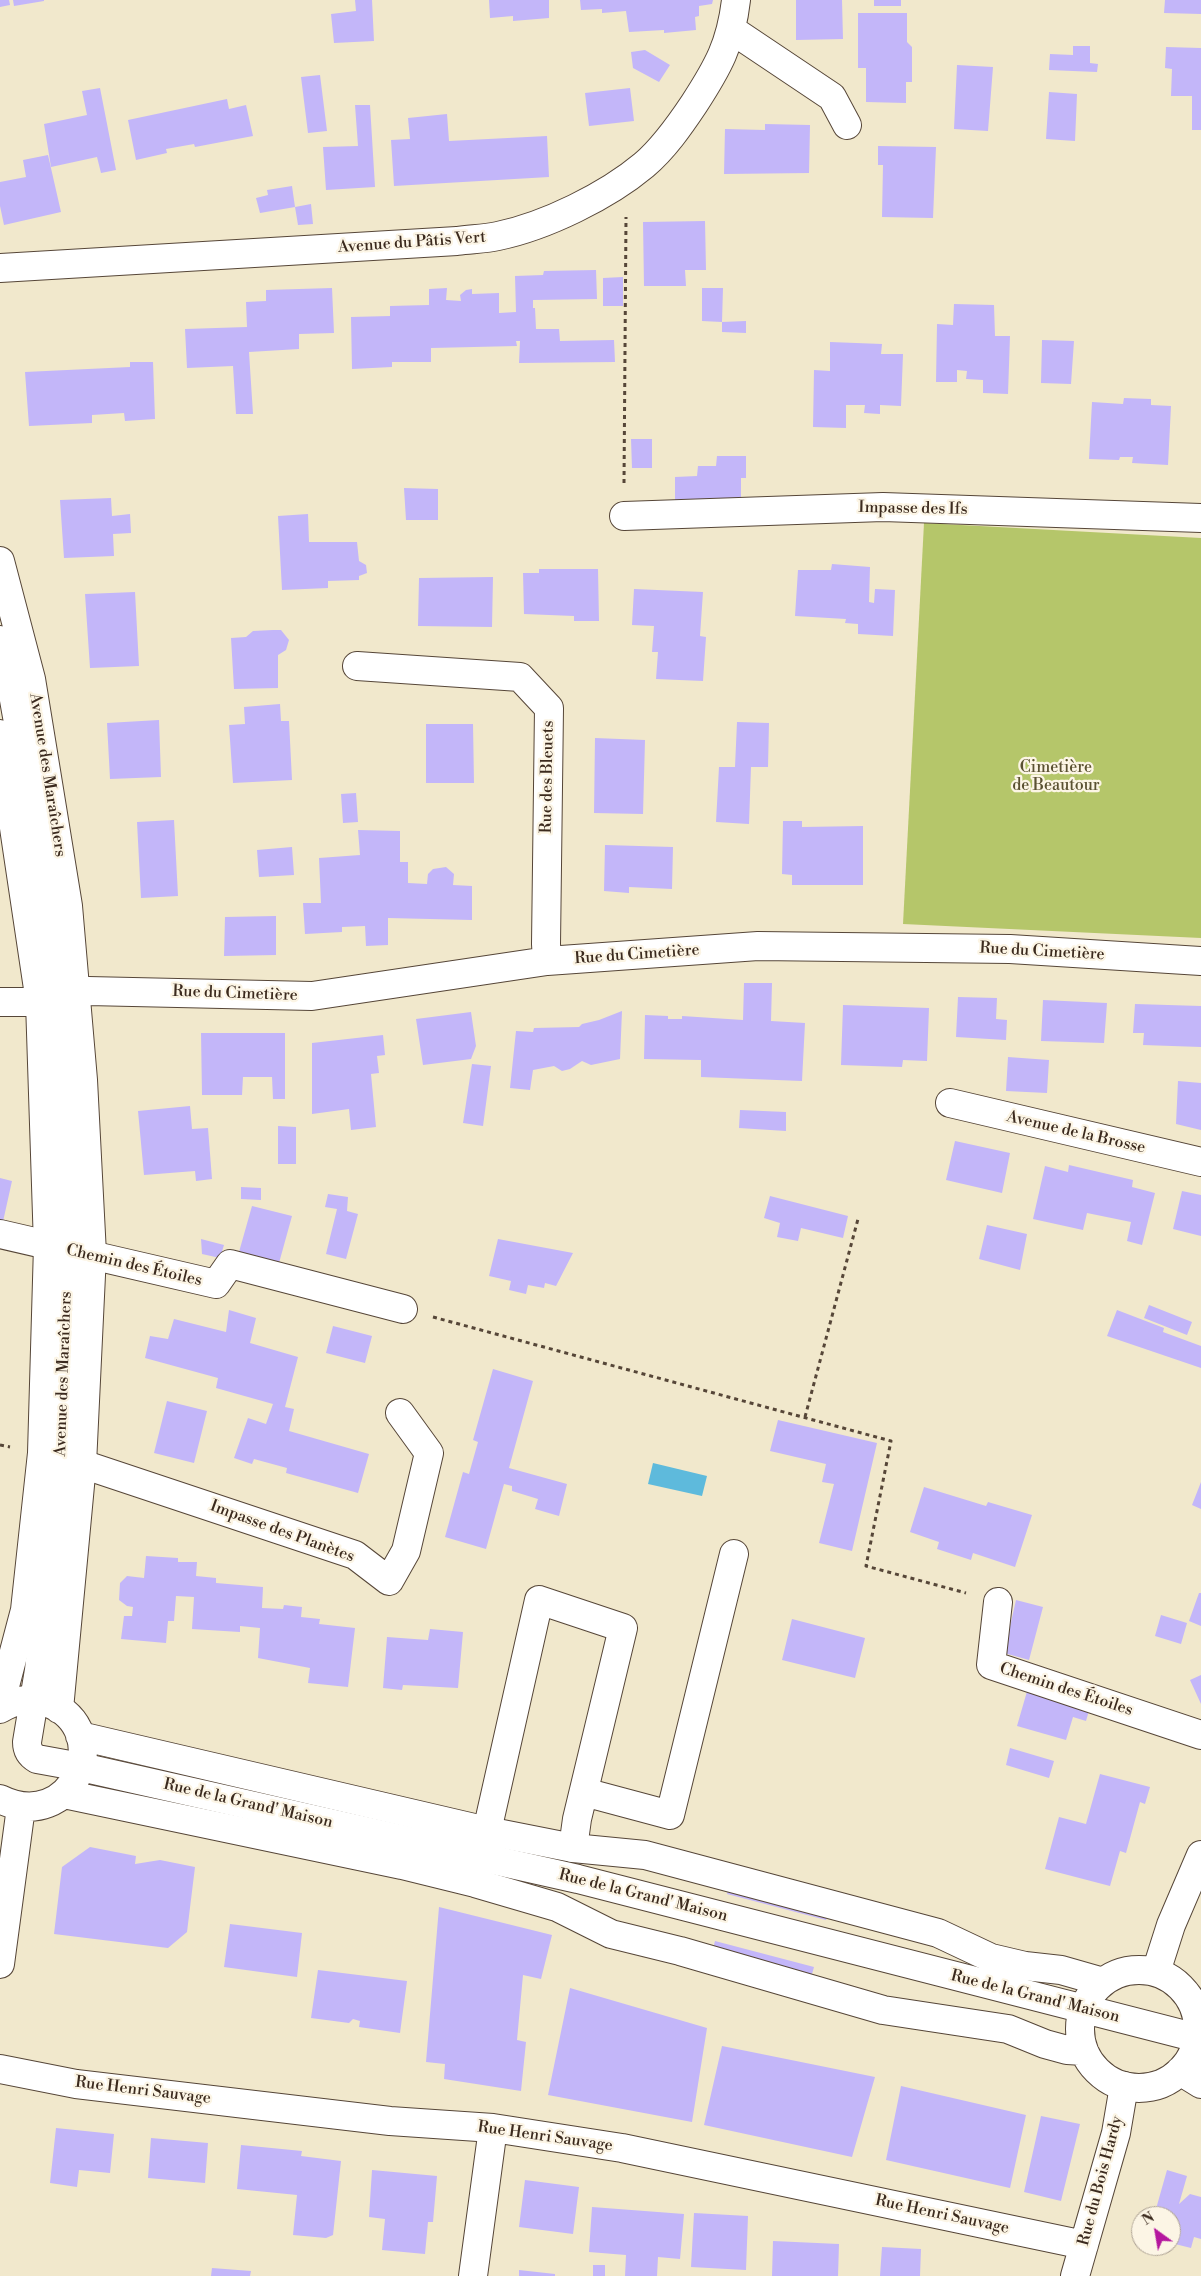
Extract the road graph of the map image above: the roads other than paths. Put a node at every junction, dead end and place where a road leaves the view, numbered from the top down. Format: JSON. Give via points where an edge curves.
{"nodes":[{"id":1,"x":736,"y":0,"type":"edge"},
{"id":2,"x":732,"y":30,"type":"junction"},
{"id":3,"x":848,"y":124,"type":"dead end"},
{"id":4,"x":0,"y":268,"type":"edge"},
{"id":5,"x":624,"y":516,"type":"road end"},
{"id":6,"x":1201,"y":518,"type":"edge"},
{"id":7,"x":0,"y":561,"type":"edge"},
{"id":8,"x":0,"y":640,"type":"edge"},
{"id":9,"x":357,"y":666,"type":"dead end"},
{"id":10,"x":0,"y":734,"type":"edge"},
{"id":11,"x":547,"y":961,"type":"junction"},
{"id":12,"x":1201,"y":961,"type":"edge"},
{"id":13,"x":59,"y":997,"type":"junction"},
{"id":14,"x":0,"y":1002,"type":"edge"},
{"id":15,"x":950,"y":1103,"type":"dead end"},
{"id":16,"x":1201,"y":1162,"type":"edge"},
{"id":17,"x":0,"y":1234,"type":"edge"},
{"id":18,"x":69,"y":1250,"type":"junction"},
{"id":19,"x":403,"y":1309,"type":"road end"},
{"id":20,"x":400,"y":1413,"type":"dead end"},
{"id":21,"x":82,"y":1464,"type":"junction"},
{"id":22,"x":734,"y":1554,"type":"dead end"},
{"id":23,"x":998,"y":1602,"type":"road end"},
{"id":24,"x":0,"y":1705,"type":"edge"},
{"id":25,"x":47,"y":1705,"type":"junction"},
{"id":26,"x":0,"y":1709,"type":"edge"},
{"id":27,"x":1201,"y":1735,"type":"edge"},
{"id":28,"x":80,"y":1736,"type":"junction"},
{"id":29,"x":81,"y":1767,"type":"junction"},
{"id":30,"x":584,"y":1792,"type":"junction"},
{"id":31,"x":64,"y":1794,"type":"junction"},
{"id":32,"x":11,"y":1803,"type":"edge"},
{"id":33,"x":487,"y":1832,"type":"junction"},
{"id":34,"x":573,"y":1848,"type":"junction"},
{"id":35,"x":1201,"y":1855,"type":"edge"},
{"id":36,"x":0,"y":1964,"type":"edge"},
{"id":37,"x":1156,"y":1972,"type":"junction"},
{"id":38,"x":1103,"y":1982,"type":"junction"},
{"id":39,"x":1197,"y":2003,"type":"edge"},
{"id":40,"x":1083,"y":2010,"type":"junction"},
{"id":41,"x":1199,"y":2039,"type":"edge"},
{"id":42,"x":1084,"y":2051,"type":"junction"},
{"id":43,"x":0,"y":2069,"type":"edge"},
{"id":44,"x":1191,"y":2078,"type":"edge"},
{"id":45,"x":1124,"y":2086,"type":"junction"},
{"id":46,"x":493,"y":2128,"type":"junction"},
{"id":47,"x":1084,"y":2245,"type":"junction"},
{"id":48,"x":472,"y":2276,"type":"edge"},
{"id":49,"x":1076,"y":2276,"type":"edge"}],
"edges":[{"from":1,"to":2,"type":"street","name":"Avenue du Pâtis Vert"},
{"from":2,"to":3,"type":"street","via":[[832,97]]},
{"from":2,"to":4,"type":"street","name":"Avenue du Pâtis Vert","via":[[718,64],[677,129],[645,164],[613,187],[554,217],[499,236]]},
{"from":5,"to":6,"type":"street","name":"Impasse des Ifs","via":[[883,507]]},
{"from":7,"to":13,"type":"street","name":"Avenue des Maraîchers","via":[[31,679],[68,906]]},
{"from":8,"to":13,"type":"street","name":"Avenue des Maraîchers","via":[[11,683],[48,892]]},
{"from":9,"to":11,"type":"street","name":"Rue des Bleuets","via":[[520,677],[548,708]]},
{"from":10,"to":13,"type":"street","name":"Avenue des Maraîchers"},
{"from":11,"to":12,"type":"street","name":"Rue du Cimetière","via":[[758,946],[1010,949]]},
{"from":11,"to":13,"type":"street","name":"Rue du Cimetière","via":[[312,996],[146,992]]},
{"from":13,"to":14,"type":"street","name":"Rue du Cimetière"},
{"from":13,"to":18,"type":"street","name":"Avenue des Maraîchers"},
{"from":13,"to":18,"type":"street","name":"Avenue des Maraîchers","via":[[83,1080]]},
{"from":15,"to":16,"type":"street","name":"Avenue de la Brosse"},
{"from":17,"to":18,"type":"street","name":"Chemin des Étoiles"},
{"from":18,"to":19,"type":"street","name":"Chemin des Étoiles","via":[[216,1284],[230,1264]]},
{"from":18,"to":21,"type":"street","name":"Avenue des Maraîchers"},
{"from":18,"to":24,"type":"street","name":"Avenue des Maraîchers","via":[[25,1610]]},
{"from":18,"to":25,"type":"street","name":"Avenue des Maraîchers","via":[[66,1420]]},
{"from":20,"to":21,"type":"street","name":"Impasse des Planètes","via":[[428,1453],[406,1551],[389,1581],[354,1555]]},
{"from":21,"to":25,"type":"street","name":"Avenue des Maraîchers"},
{"from":22,"to":30,"type":"street","via":[[670,1815]]},
{"from":23,"to":27,"type":"street","name":"Chemin des Étoiles","via":[[991,1665]]},
{"from":25,"to":26,"type":"street","via":[[16,1702]]},
{"from":25,"to":28,"type":"street","via":[[72,1721]]},
{"from":25,"to":29,"type":"street","name":"Avenue des Maraîchers","via":[[27,1742],[28,1751],[37,1759]]},
{"from":28,"to":29,"type":"street","via":[[83,1747]]},
{"from":28,"to":33,"type":"street","name":"Rue de la Grand' Maison"},
{"from":29,"to":31,"type":"street"},
{"from":29,"to":40,"type":"street","name":"Rue de la Grand' Maison","via":[[578,1879]]},
{"from":30,"to":33,"type":"street","via":[[623,1628],[539,1600]]},
{"from":30,"to":34,"type":"street"},
{"from":31,"to":32,"type":"street","via":[[44,1805]]},
{"from":31,"to":42,"type":"street","name":"Rue de la Grand' Maison","via":[[475,1883],[557,1907],[611,1934],[883,2010],[1008,2029],[1045,2044]]},
{"from":32,"to":36,"type":"street"},
{"from":33,"to":34,"type":"street","name":"Rue de la Grand' Maison"},
{"from":34,"to":38,"type":"street","name":"Rue de la Grand' Maison","via":[[645,1856],[938,1933],[992,1958],[1061,1970]]},
{"from":35,"to":37,"type":"street","via":[[1171,1925]]},
{"from":37,"to":38,"type":"street","via":[[1138,1970]]},
{"from":37,"to":39,"type":"street","via":[[1171,1979]]},
{"from":38,"to":40,"type":"street"},
{"from":39,"to":41,"type":"street"},
{"from":40,"to":41,"type":"street","name":"Rue de la Grand' Maison"},
{"from":40,"to":42,"type":"street","via":[[1080,2031]]},
{"from":41,"to":44,"type":"street","via":[[1192,2056]]},
{"from":42,"to":45,"type":"street","via":[[1094,2067]]},
{"from":43,"to":46,"type":"street","name":"Rue Henri Sauvage","via":[[96,2086],[390,2121]]},
{"from":44,"to":45,"type":"street","via":[[1139,2088]]},
{"from":45,"to":47,"type":"street","name":"Rue du Bois Hardy","via":[[1116,2133]]},
{"from":46,"to":47,"type":"street","name":"Rue Henri Sauvage","via":[[622,2148]]},
{"from":46,"to":48,"type":"street"},
{"from":47,"to":49,"type":"street","name":"Rue du Bois Hardy"}]}
